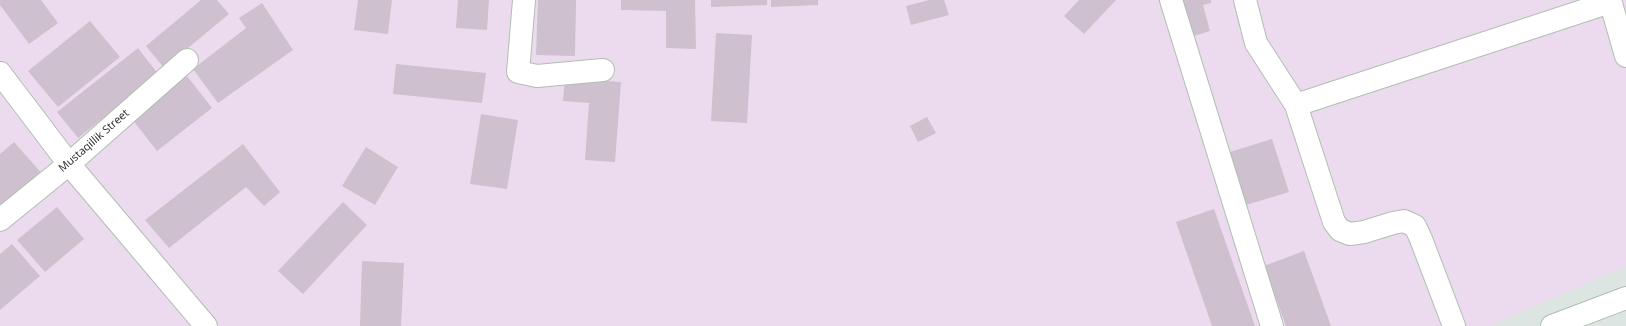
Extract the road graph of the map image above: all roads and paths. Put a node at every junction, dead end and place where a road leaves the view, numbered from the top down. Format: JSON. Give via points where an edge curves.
{"nodes":[{"id":1,"x":524,"y":0,"type":"edge"},
{"id":2,"x":1171,"y":0,"type":"edge"},
{"id":3,"x":1245,"y":0,"type":"edge"},
{"id":4,"x":1610,"y":1,"type":"edge"},
{"id":5,"x":1626,"y":56,"type":"edge"},
{"id":6,"x":187,"y":60,"type":"dead end"},
{"id":7,"x":603,"y":70,"type":"dead end"},
{"id":8,"x":0,"y":73,"type":"edge"},
{"id":9,"x":1296,"y":105,"type":"junction"},
{"id":10,"x":68,"y":164,"type":"junction"},
{"id":11,"x":0,"y":220,"type":"edge"},
{"id":12,"x":1626,"y":298,"type":"edge"},
{"id":13,"x":206,"y":326,"type":"edge"},
{"id":14,"x":1272,"y":326,"type":"edge"},
{"id":15,"x":1454,"y":326,"type":"edge"},
{"id":16,"x":1552,"y":326,"type":"edge"}],
"edges":[{"from":1,"to":7,"type":"street","via":[[518,72],[537,76]]},
{"from":2,"to":14,"type":"street"},
{"from":3,"to":9,"type":"street","via":[[1256,43]]},
{"from":4,"to":5,"type":"street"},
{"from":4,"to":9,"type":"street"},
{"from":6,"to":10,"type":"street","name":"Mustaqillik Street"},
{"from":8,"to":10,"type":"street"},
{"from":9,"to":15,"type":"street","via":[[1334,222],[1340,230],[1350,234],[1404,221],[1415,226]]},
{"from":10,"to":11,"type":"street","name":"Mustaqillik Street"},
{"from":10,"to":13,"type":"street"},
{"from":12,"to":16,"type":"street"}]}
